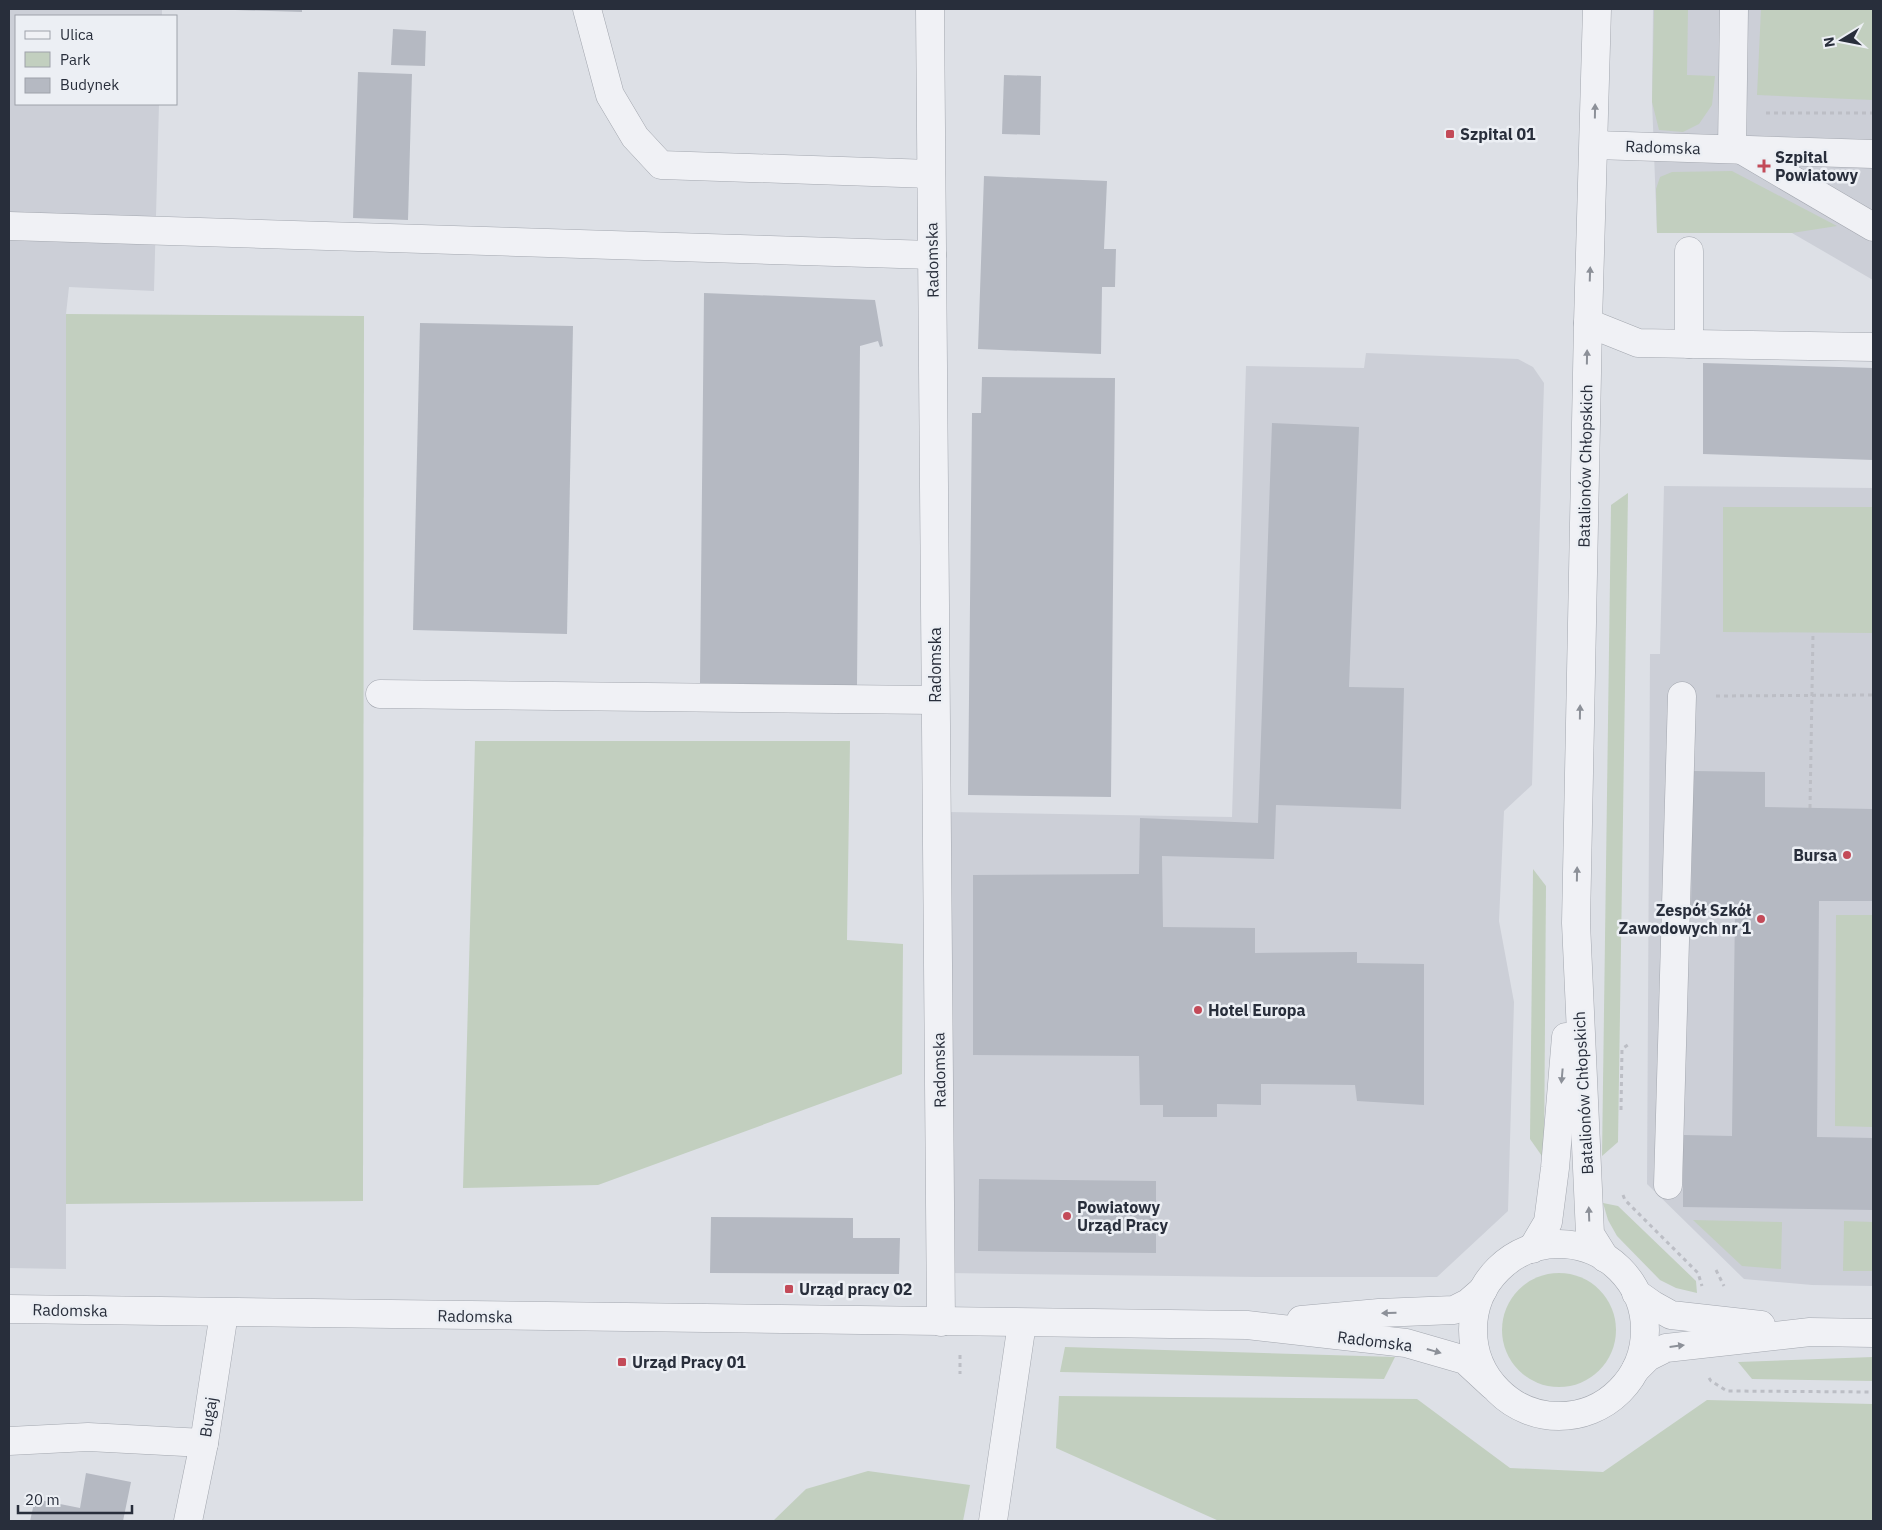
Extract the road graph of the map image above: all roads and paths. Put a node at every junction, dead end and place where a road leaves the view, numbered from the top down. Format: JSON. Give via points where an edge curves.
{"nodes":[{"id":1,"x":587,"y":9,"type":"edge"},
{"id":2,"x":930,"y":9,"type":"edge"},
{"id":3,"x":1598,"y":9,"type":"edge"},
{"id":4,"x":1734,"y":9,"type":"edge"},
{"id":5,"x":1732,"y":113,"type":"junction"},
{"id":6,"x":1873,"y":113,"type":"edge"},
{"id":7,"x":1595,"y":145,"type":"junction"},
{"id":8,"x":1737,"y":150,"type":"junction"},
{"id":9,"x":1873,"y":154,"type":"edge"},
{"id":10,"x":931,"y":174,"type":"junction"},
{"id":11,"x":9,"y":226,"type":"edge"},
{"id":12,"x":1873,"y":227,"type":"edge"},
{"id":13,"x":1689,"y":251,"type":"dead end"},
{"id":14,"x":932,"y":255,"type":"junction"},
{"id":15,"x":1588,"y":322,"type":"junction"},
{"id":16,"x":1688,"y":344,"type":"junction"},
{"id":17,"x":1873,"y":347,"type":"edge"},
{"id":18,"x":1813,"y":633,"type":"dead end"},
{"id":19,"x":380,"y":694,"type":"dead end"},
{"id":20,"x":1811,"y":695,"type":"junction"},
{"id":21,"x":1873,"y":695,"type":"edge"},
{"id":22,"x":1682,"y":696,"type":"joint"},
{"id":23,"x":936,"y":700,"type":"junction"},
{"id":24,"x":1810,"y":808,"type":"dead end"},
{"id":25,"x":1576,"y":923,"type":"junction"},
{"id":26,"x":1668,"y":1185,"type":"dead end"},
{"id":27,"x":1532,"y":1249,"type":"junction"},
{"id":28,"x":1605,"y":1258,"type":"junction"},
{"id":29,"x":1716,"y":1270,"type":"dead end"},
{"id":30,"x":1725,"y":1287,"type":"dead end"},
{"id":31,"x":1483,"y":1290,"type":"junction"},
{"id":32,"x":1636,"y":1293,"type":"junction"},
{"id":33,"x":9,"y":1309,"type":"edge"},
{"id":34,"x":224,"y":1313,"type":"junction"},
{"id":35,"x":942,"y":1322,"type":"junction"},
{"id":36,"x":1022,"y":1323,"type":"junction"},
{"id":37,"x":1247,"y":1325,"type":"junction"},
{"id":38,"x":1810,"y":1332,"type":"junction"},
{"id":39,"x":1873,"y":1333,"type":"edge"},
{"id":40,"x":960,"y":1348,"type":"dead end"},
{"id":41,"x":1636,"y":1369,"type":"junction"},
{"id":42,"x":960,"y":1374,"type":"dead end"},
{"id":43,"x":1708,"y":1375,"type":"dead end"},
{"id":44,"x":1492,"y":1385,"type":"junction"},
{"id":45,"x":1873,"y":1392,"type":"edge"},
{"id":46,"x":9,"y":1441,"type":"edge"},
{"id":47,"x":204,"y":1443,"type":"junction"},
{"id":48,"x":188,"y":1521,"type":"edge"},
{"id":49,"x":993,"y":1521,"type":"edge"}],
"edges":[{"from":1,"to":10,"type":"street","via":[[610,95],[635,137],[661,165]]},
{"from":2,"to":10,"type":"street","name":"Radomska"},
{"from":7,"to":3,"type":"street","name":"Batalionów Chłopskich","one_way":true},
{"from":4,"to":5,"type":"street"},
{"from":5,"to":6,"type":"path"},
{"from":5,"to":8,"type":"street"},
{"from":7,"to":8,"type":"street","name":"Radomska"},
{"from":15,"to":7,"type":"street","name":"Batalionów Chłopskich","one_way":true},
{"from":8,"to":9,"type":"street","name":"Radomska"},
{"from":8,"to":12,"type":"street"},
{"from":10,"to":14,"type":"street","name":"Radomska"},
{"from":11,"to":14,"type":"street"},
{"from":13,"to":16,"type":"street"},
{"from":14,"to":23,"type":"street","name":"Radomska"},
{"from":15,"to":16,"type":"street","via":[[1638,343]]},
{"from":25,"to":15,"type":"street","name":"Batalionów Chłopskich","one_way":true},
{"from":16,"to":17,"type":"street"},
{"from":18,"to":20,"type":"path"},
{"from":19,"to":23,"type":"street"},
{"from":20,"to":21,"type":"path"},
{"from":20,"to":22,"type":"path"},
{"from":20,"to":24,"type":"path"},
{"from":22,"to":26,"type":"street"},
{"from":23,"to":35,"type":"street","name":"Radomska"},
{"from":25,"to":27,"type":"street","name":"Batalionów Chłopskich","one_way":true,"via":[[1548,1222]]},
{"from":28,"to":25,"type":"street","name":"Batalionów Chłopskich","one_way":true,"via":[[1590,1234]]},
{"from":27,"to":28,"type":"street","via":[[1553,1244],[1569,1245]]},
{"from":27,"to":31,"type":"street","via":[[1512,1258],[1495,1272]]},
{"from":28,"to":32,"type":"street","via":[[1624,1273]]},
{"from":29,"to":30,"type":"path"},
{"from":31,"to":37,"type":"street","name":"Radomska","one_way":true,"via":[[1468,1304],[1454,1310]]},
{"from":31,"to":44,"type":"street","via":[[1475,1310],[1473,1339],[1480,1363]]},
{"from":32,"to":38,"type":"street","via":[[1671,1315]]},
{"from":32,"to":41,"type":"street","via":[[1644,1315],[1645,1330],[1644,1346]]},
{"from":33,"to":34,"type":"street","name":"Radomska"},
{"from":34,"to":35,"type":"street","name":"Radomska"},
{"from":34,"to":47,"type":"street","name":"Bugaj"},
{"from":35,"to":36,"type":"street","name":"Radomska"},
{"from":36,"to":37,"type":"street","name":"Radomska"},
{"from":36,"to":49,"type":"street"},
{"from":37,"to":44,"type":"street","name":"Radomska","one_way":true,"via":[[1406,1343],[1465,1360]]},
{"from":38,"to":39,"type":"street"},
{"from":41,"to":38,"type":"street","one_way":true,"via":[[1648,1357],[1666,1348]]},
{"from":40,"to":42,"type":"path"},
{"from":41,"to":44,"type":"street","via":[[1622,1389],[1603,1405],[1566,1416],[1532,1413],[1510,1401]]},
{"from":43,"to":45,"type":"path","via":[[1711,1381],[1727,1391]]},
{"from":46,"to":47,"type":"street","via":[[88,1437]]},
{"from":47,"to":48,"type":"street","name":"Bugaj"}]}
